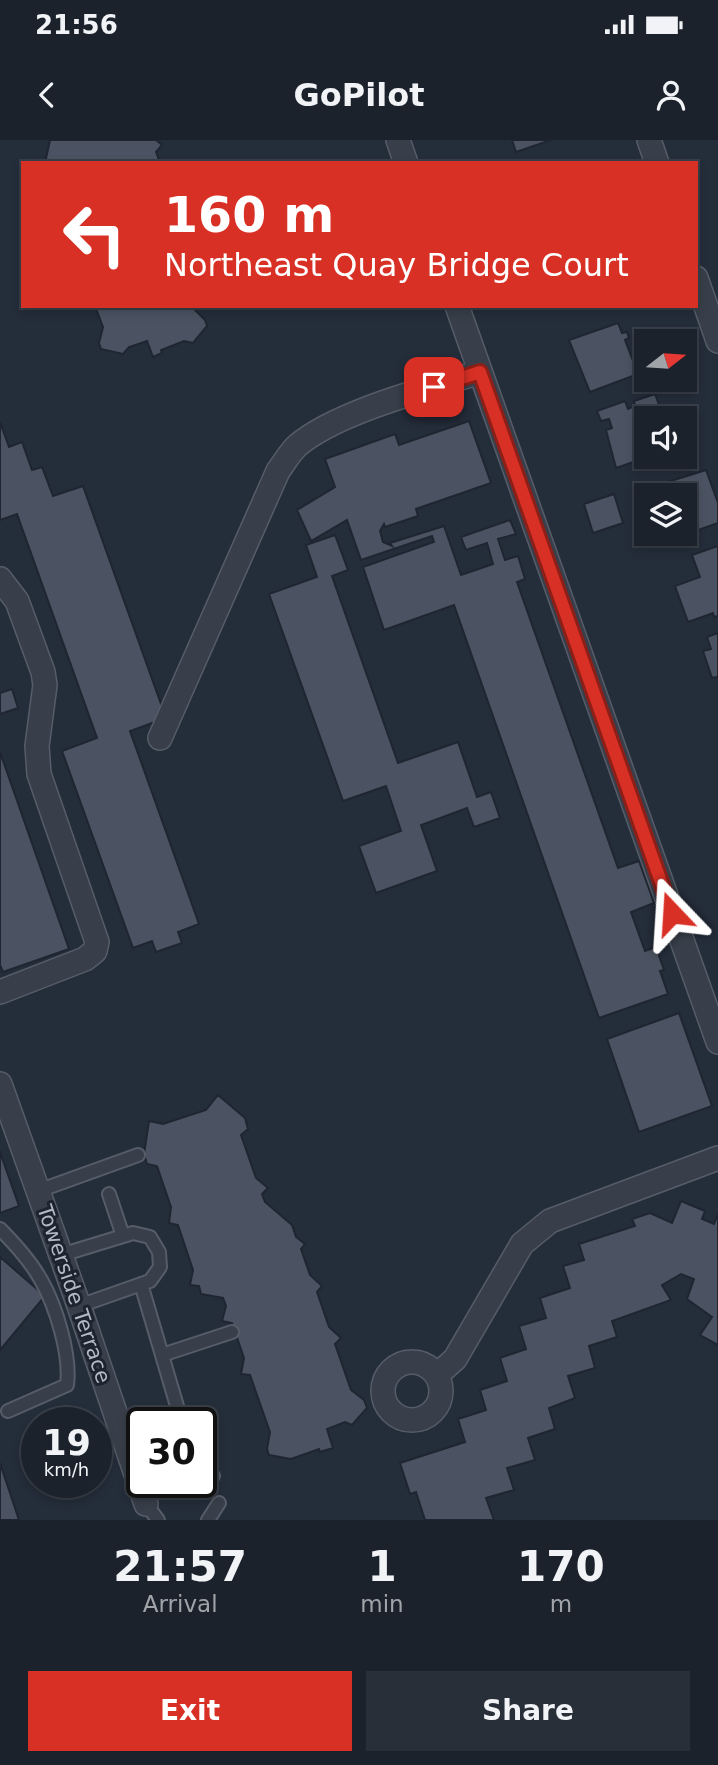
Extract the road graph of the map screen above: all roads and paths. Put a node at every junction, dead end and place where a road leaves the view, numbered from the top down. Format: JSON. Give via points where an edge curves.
{"nodes":[{"id":1,"x":398,"y":140,"type":"edge"},
{"id":2,"x":649,"y":140,"type":"edge"},
{"id":3,"x":405,"y":161,"type":"edge"},
{"id":4,"x":656,"y":161,"type":"edge"},
{"id":5,"x":698,"y":284,"type":"edge"},
{"id":6,"x":458,"y":308,"type":"edge"},
{"id":7,"x":718,"y":341,"type":"edge"},
{"id":8,"x":480,"y":372,"type":"junction"},
{"id":9,"x":0,"y":579,"type":"edge"},
{"id":10,"x":160,"y":738,"type":"dead end"},
{"id":11,"x":0,"y":992,"type":"edge"},
{"id":12,"x":718,"y":1042,"type":"edge"},
{"id":13,"x":0,"y":1084,"type":"edge"},
{"id":14,"x":138,"y":1155,"type":"dead end"},
{"id":15,"x":718,"y":1157,"type":"edge"},
{"id":16,"x":38,"y":1191,"type":"junction"},
{"id":17,"x":109,"y":1194,"type":"dead end"},
{"id":18,"x":0,"y":1229,"type":"edge"},
{"id":19,"x":123,"y":1236,"type":"junction"},
{"id":20,"x":61,"y":1255,"type":"junction"},
{"id":21,"x":141,"y":1284,"type":"junction"},
{"id":22,"x":79,"y":1306,"type":"junction"},
{"id":23,"x":232,"y":1332,"type":"dead end"},
{"id":24,"x":162,"y":1355,"type":"junction"},
{"id":25,"x":437,"y":1375,"type":"dead end"},
{"id":26,"x":177,"y":1407,"type":"edge"},
{"id":27,"x":8,"y":1411,"type":"dead end"},
{"id":28,"x":219,"y":1503,"type":"dead end"},
{"id":29,"x":152,"y":1512,"type":"edge"},
{"id":30,"x":208,"y":1520,"type":"edge"}],
"edges":[{"from":1,"to":3,"type":"street"},
{"from":2,"to":4,"type":"street"},
{"from":5,"to":7,"type":"street"},
{"from":6,"to":8,"type":"street"},
{"from":8,"to":10,"type":"street","via":[[365,410],[327,426],[297,446],[278,471]]},
{"from":8,"to":12,"type":"street"},
{"from":9,"to":11,"type":"street","via":[[17,601],[43,672],[39,774],[97,942],[85,960]]},
{"from":13,"to":16,"type":"street","name":"Towerside Terrace"},
{"from":14,"to":16,"type":"lane"},
{"from":15,"to":25,"type":"street","via":[[550,1221],[522,1244],[455,1359]]},
{"from":16,"to":20,"type":"street","name":"Towerside Terrace"},
{"from":17,"to":19,"type":"lane"},
{"from":18,"to":27,"type":"lane","via":[[42,1281],[59,1324],[69,1370],[67,1385]]},
{"from":19,"to":20,"type":"lane"},
{"from":19,"to":21,"type":"lane","via":[[150,1237],[159,1252],[160,1267],[150,1281]]},
{"from":20,"to":22,"type":"street","name":"Towerside Terrace"},
{"from":21,"to":22,"type":"lane"},
{"from":21,"to":24,"type":"lane"},
{"from":22,"to":29,"type":"street","name":"Towerside Terrace"},
{"from":23,"to":24,"type":"lane"},
{"from":24,"to":26,"type":"lane"},
{"from":28,"to":30,"type":"lane"}]}
